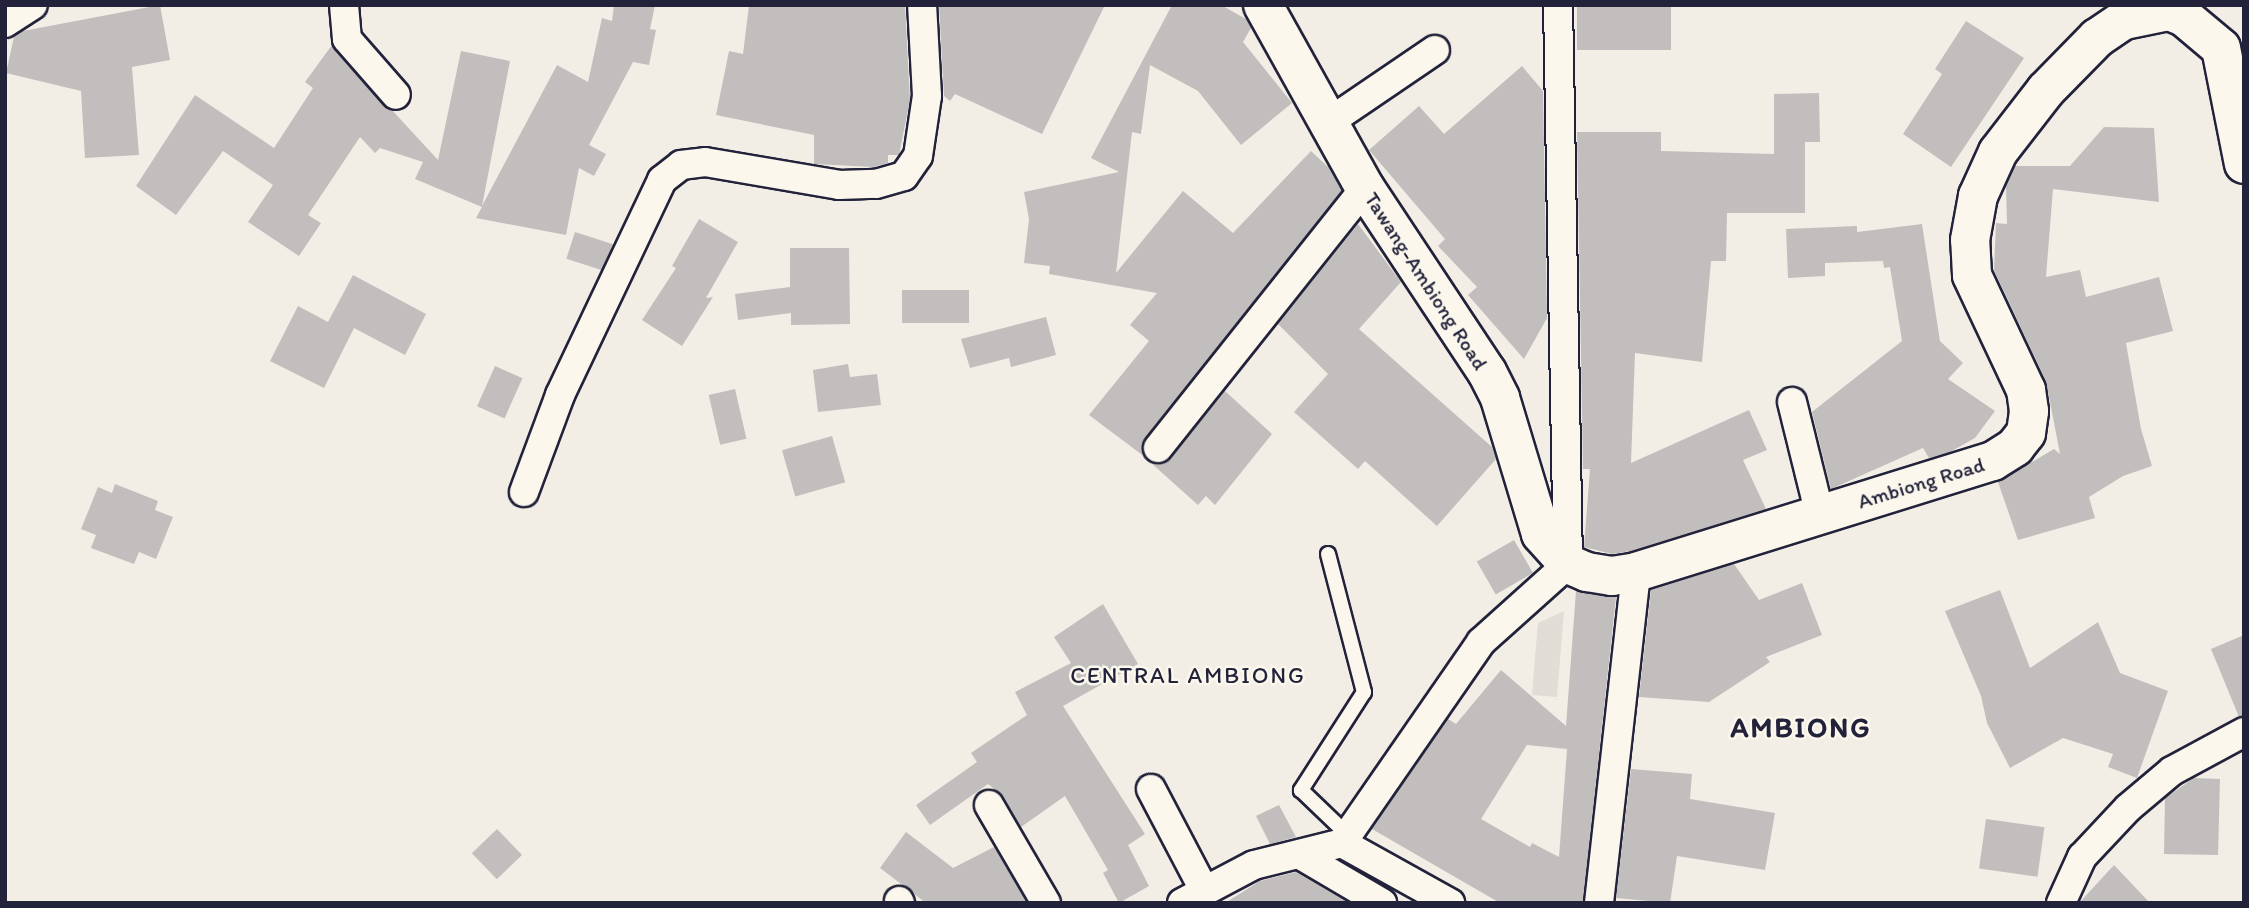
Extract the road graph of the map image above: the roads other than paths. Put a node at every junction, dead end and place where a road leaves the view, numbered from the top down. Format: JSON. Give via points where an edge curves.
{"nodes":[{"id":1,"x":33,"y":5,"type":"edge"},
{"id":2,"x":344,"y":5,"type":"edge"},
{"id":3,"x":922,"y":5,"type":"edge"},
{"id":4,"x":1263,"y":5,"type":"edge"},
{"id":5,"x":1558,"y":5,"type":"edge"},
{"id":6,"x":2153,"y":8,"type":"edge"},
{"id":7,"x":5,"y":23,"type":"edge"},
{"id":8,"x":1435,"y":50,"type":"dead end"},
{"id":9,"x":396,"y":95,"type":"dead end"},
{"id":10,"x":1329,"y":122,"type":"junction"},
{"id":11,"x":2244,"y":164,"type":"edge"},
{"id":12,"x":1365,"y":188,"type":"junction"},
{"id":13,"x":1792,"y":402,"type":"dead end"},
{"id":14,"x":1158,"y":448,"type":"dead end"},
{"id":15,"x":524,"y":492,"type":"dead end"},
{"id":16,"x":1820,"y":515,"type":"junction"},
{"id":17,"x":1328,"y":554,"type":"dead end"},
{"id":18,"x":1568,"y":564,"type":"junction"},
{"id":19,"x":1636,"y":572,"type":"junction"},
{"id":20,"x":2244,"y":732,"type":"edge"},
{"id":21,"x":1151,"y":789,"type":"dead end"},
{"id":22,"x":989,"y":805,"type":"dead end"},
{"id":23,"x":1345,"y":839,"type":"junction"},
{"id":24,"x":1302,"y":856,"type":"junction"},
{"id":25,"x":1193,"y":897,"type":"edge"},
{"id":26,"x":1046,"y":903,"type":"edge"},
{"id":27,"x":1382,"y":903,"type":"edge"},
{"id":28,"x":1450,"y":903,"type":"edge"},
{"id":29,"x":1599,"y":903,"type":"edge"},
{"id":30,"x":2061,"y":903,"type":"edge"}],
"edges":[{"from":1,"to":7,"type":"street"},
{"from":2,"to":9,"type":"street","via":[[347,39]]},
{"from":3,"to":15,"type":"street","via":[[928,96],[918,156],[904,176],[876,184],[839,185],[705,162],[681,165],[662,180],[560,395]]},
{"from":4,"to":10,"type":"main road","name":"Tawang-Ambiong Road"},
{"from":5,"to":18,"type":"street"},
{"from":6,"to":11,"type":"main road","name":"Ambiong Road","via":[[2184,17],[2221,48]]},
{"from":6,"to":16,"type":"main road","name":"Ambiong Road","via":[[2097,37],[2046,90],[1998,152],[1978,196],[1970,240],[1972,275],[2026,390],[2026,433],[1993,461]]},
{"from":8,"to":10,"type":"street"},
{"from":10,"to":12,"type":"main road","name":"Tawang-Ambiong Road"},
{"from":12,"to":14,"type":"street"},
{"from":12,"to":18,"type":"main road","name":"Tawang-Ambiong Road","via":[[1487,372],[1500,398],[1541,534]]},
{"from":13,"to":16,"type":"street"},
{"from":16,"to":19,"type":"main road","name":"Ambiong Road"},
{"from":17,"to":23,"type":"lane","via":[[1364,692],[1301,790]]},
{"from":18,"to":19,"type":"main road","name":"Ambiong Road","via":[[1612,576]]},
{"from":18,"to":23,"type":"street","via":[[1481,642]]},
{"from":19,"to":29,"type":"street"},
{"from":20,"to":30,"type":"street","via":[[2172,771],[2128,808],[2082,857]]},
{"from":21,"to":25,"type":"street"},
{"from":22,"to":26,"type":"street"},
{"from":23,"to":24,"type":"street"},
{"from":23,"to":28,"type":"street"},
{"from":24,"to":25,"type":"street","via":[[1254,865]]},
{"from":24,"to":27,"type":"street"}]}
